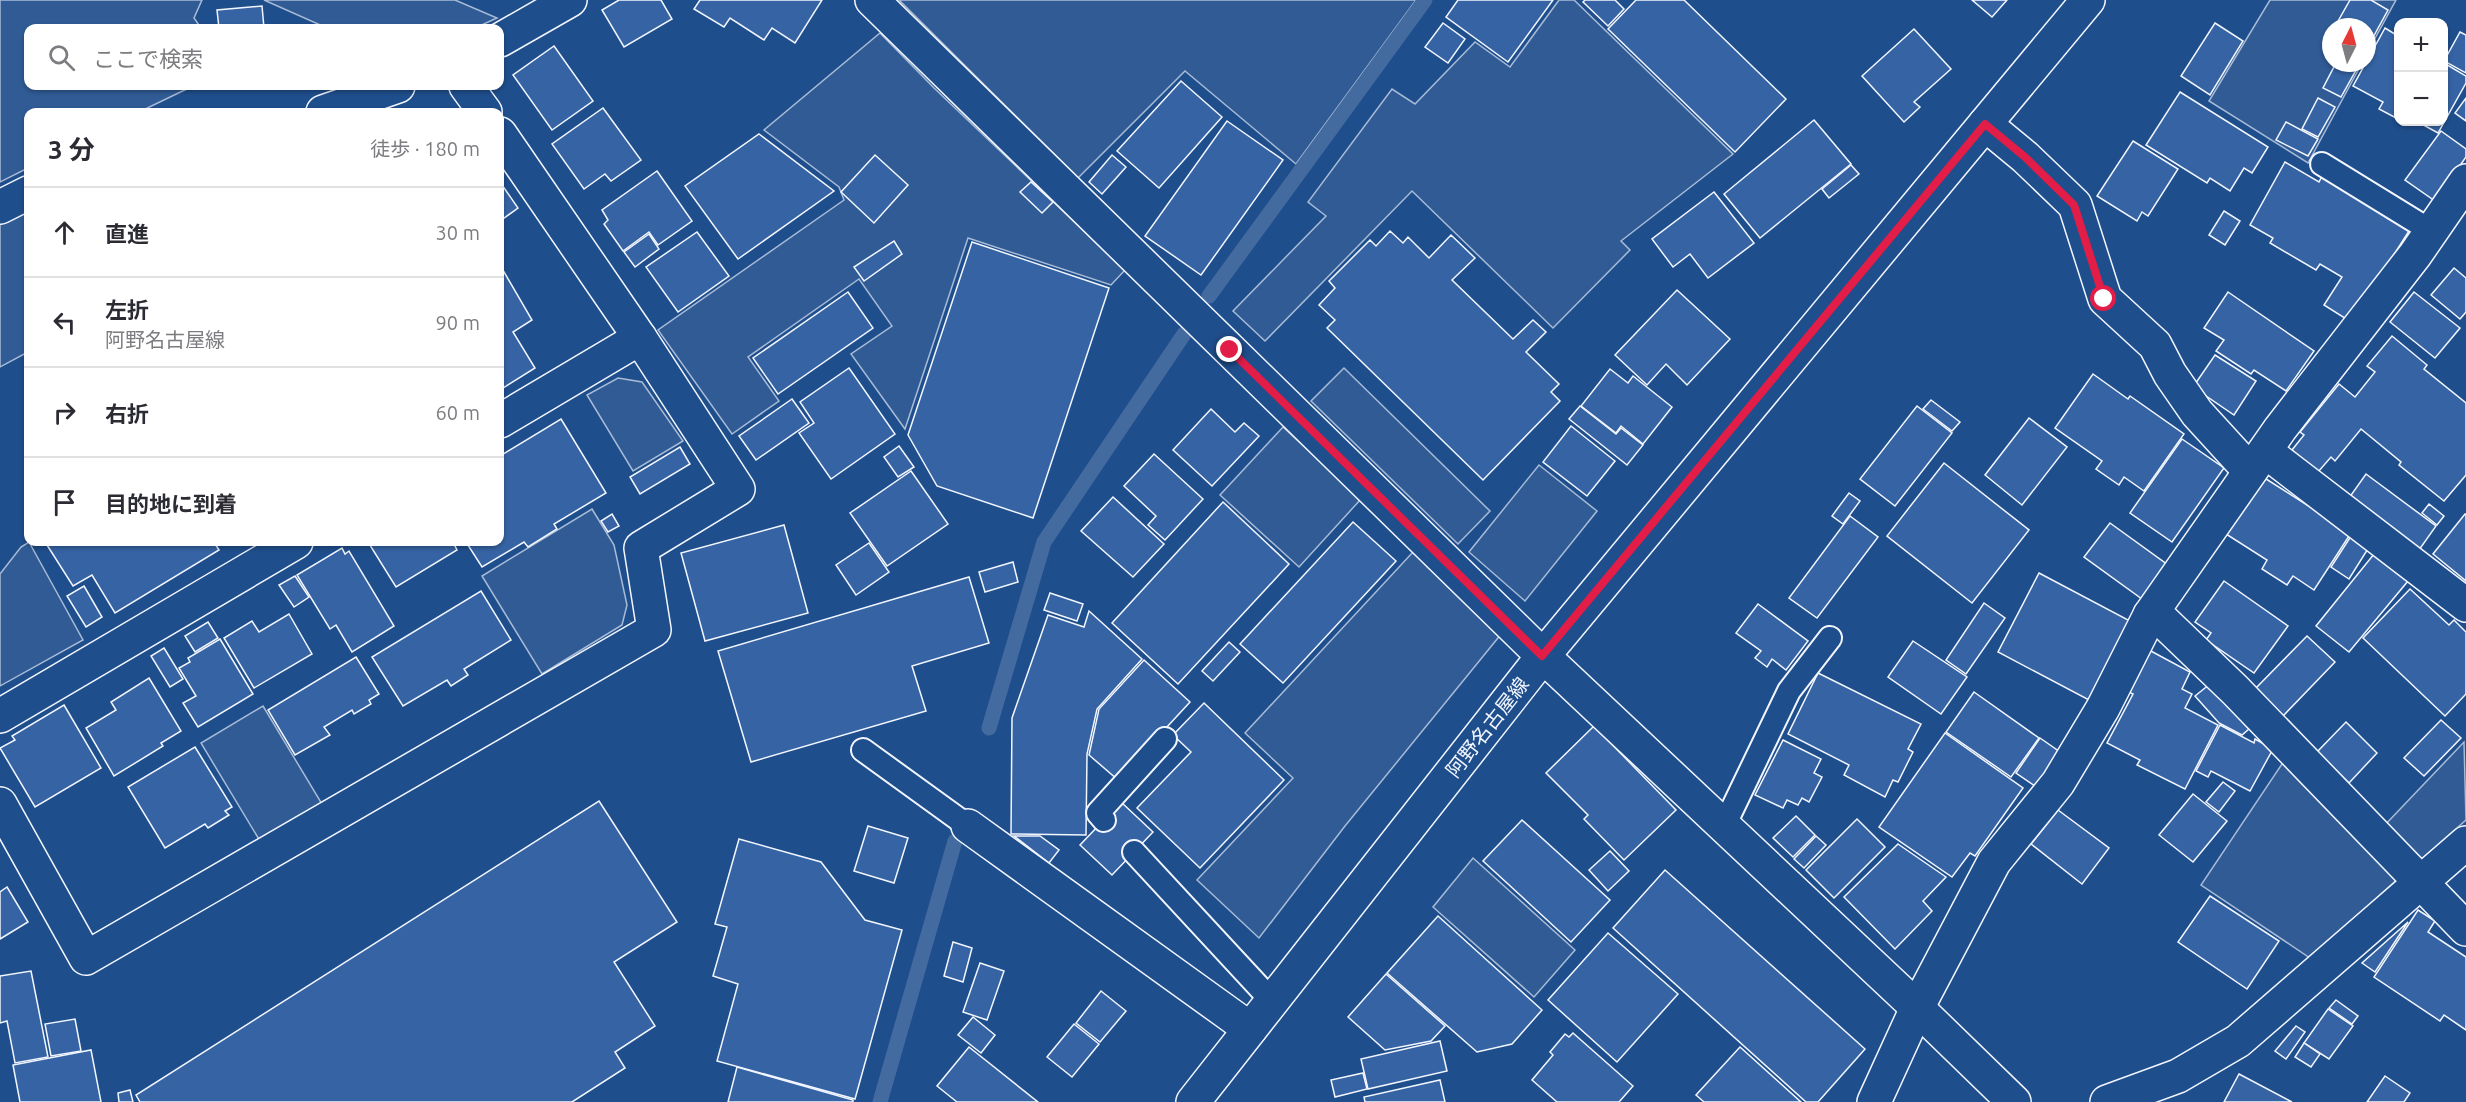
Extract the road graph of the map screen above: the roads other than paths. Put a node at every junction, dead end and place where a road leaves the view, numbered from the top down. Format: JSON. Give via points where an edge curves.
{"nodes":[{"id":1,"x":570,"y":0,"type":"edge"},
{"id":2,"x":872,"y":0,"type":"edge"},
{"id":3,"x":2088,"y":0,"type":"edge"},
{"id":4,"x":504,"y":38,"type":"edge"},
{"id":5,"x":386,"y":90,"type":"edge"},
{"id":6,"x":469,"y":90,"type":"edge"},
{"id":7,"x":335,"y":108,"type":"edge"},
{"id":8,"x":482,"y":108,"type":"edge"},
{"id":9,"x":1985,"y":124,"type":"junction"},
{"id":10,"x":504,"y":140,"type":"edge"},
{"id":11,"x":2322,"y":164,"type":"dead end"},
{"id":12,"x":2466,"y":181,"type":"edge"},
{"id":13,"x":24,"y":195,"type":"edge"},
{"id":14,"x":0,"y":207,"type":"edge"},
{"id":15,"x":2432,"y":231,"type":"junction"},
{"id":16,"x":640,"y":338,"type":"junction"},
{"id":17,"x":504,"y":419,"type":"edge"},
{"id":18,"x":2258,"y":461,"type":"junction"},
{"id":19,"x":289,"y":546,"type":"edge"},
{"id":20,"x":2466,"y":605,"type":"edge"},
{"id":21,"x":2150,"y":615,"type":"junction"},
{"id":22,"x":1830,"y":638,"type":"dead end"},
{"id":23,"x":1542,"y":656,"type":"junction"},
{"id":24,"x":0,"y":716,"type":"edge"},
{"id":25,"x":1165,"y":739,"type":"dead end"},
{"id":26,"x":863,"y":750,"type":"dead end"},
{"id":27,"x":0,"y":804,"type":"edge"},
{"id":28,"x":1104,"y":820,"type":"dead end"},
{"id":29,"x":968,"y":826,"type":"joint"},
{"id":30,"x":1724,"y":826,"type":"junction"},
{"id":31,"x":2466,"y":843,"type":"edge"},
{"id":32,"x":1134,"y":852,"type":"dead end"},
{"id":33,"x":2422,"y":881,"type":"junction"},
{"id":34,"x":2466,"y":929,"type":"edge"},
{"id":35,"x":1272,"y":1001,"type":"junction"},
{"id":36,"x":1917,"y":1008,"type":"junction"},
{"id":37,"x":1250,"y":1029,"type":"junction"},
{"id":38,"x":1193,"y":1102,"type":"edge"},
{"id":39,"x":1874,"y":1102,"type":"edge"},
{"id":40,"x":2014,"y":1102,"type":"edge"},
{"id":41,"x":2107,"y":1102,"type":"edge"}],
"edges":[{"from":1,"to":4,"type":"street"},
{"from":2,"to":23,"type":"street"},
{"from":3,"to":9,"type":"street","name":"阿野名古屋線"},
{"from":5,"to":7,"type":"street"},
{"from":6,"to":8,"type":"street"},
{"from":9,"to":18,"type":"street","via":[[2074,205],[2104,299],[2155,345],[2197,413]]},
{"from":9,"to":23,"type":"street","name":"阿野名古屋線"},
{"from":10,"to":16,"type":"street"},
{"from":11,"to":15,"type":"lane"},
{"from":12,"to":15,"type":"street"},
{"from":13,"to":14,"type":"street"},
{"from":15,"to":18,"type":"street"},
{"from":16,"to":17,"type":"street"},
{"from":16,"to":27,"type":"street","via":[[738,489],[641,548],[654,630],[86,958]]},
{"from":18,"to":20,"type":"street"},
{"from":18,"to":21,"type":"street"},
{"from":19,"to":24,"type":"street"},
{"from":21,"to":33,"type":"street","via":[[2162,619],[2235,690]]},
{"from":21,"to":36,"type":"street","via":[[2103,708],[2058,783],[1995,862]]},
{"from":22,"to":30,"type":"lane","via":[[1789,691]]},
{"from":23,"to":30,"type":"street"},
{"from":23,"to":35,"type":"street","name":"阿野名古屋線"},
{"from":25,"to":28,"type":"lane","via":[[1098,813]]},
{"from":26,"to":29,"type":"lane"},
{"from":29,"to":37,"type":"street"},
{"from":30,"to":36,"type":"street"},
{"from":31,"to":33,"type":"street"},
{"from":32,"to":35,"type":"lane"},
{"from":33,"to":34,"type":"street"},
{"from":33,"to":41,"type":"street","via":[[2238,1041],[2178,1076]]},
{"from":35,"to":37,"type":"street","name":"阿野名古屋線"},
{"from":36,"to":39,"type":"street"},
{"from":36,"to":40,"type":"street"},
{"from":37,"to":38,"type":"street","name":"阿野名古屋線"}]}
